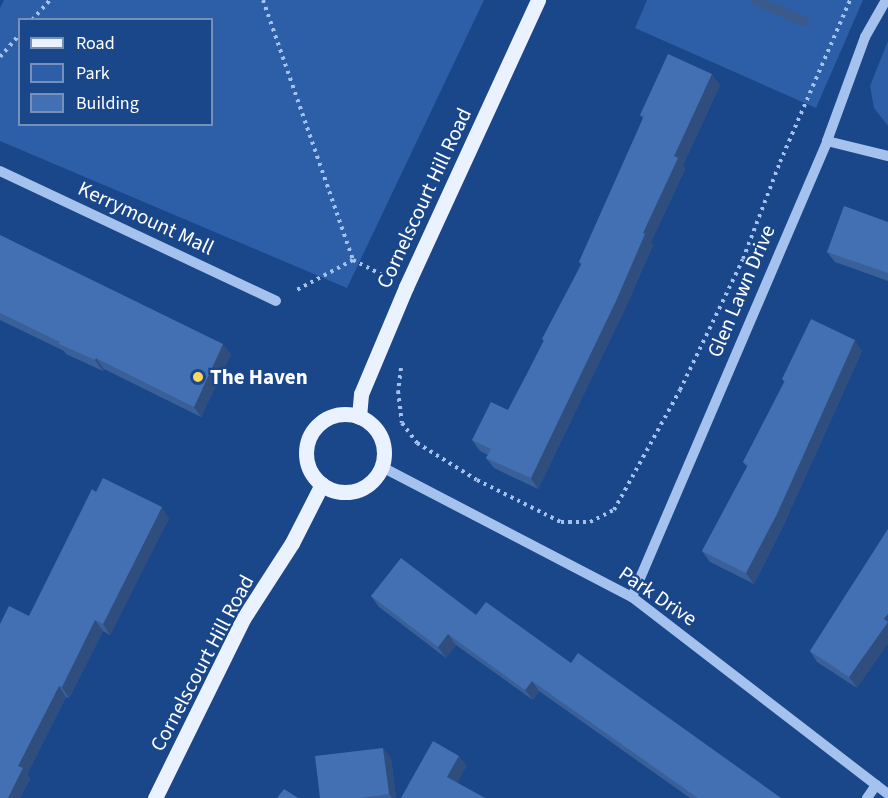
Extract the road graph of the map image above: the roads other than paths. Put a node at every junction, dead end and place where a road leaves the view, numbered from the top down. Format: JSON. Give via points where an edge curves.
{"nodes":[{"id":1,"x":538,"y":0,"type":"edge"},
{"id":2,"x":886,"y":0,"type":"edge"},
{"id":3,"x":827,"y":141,"type":"junction"},
{"id":4,"x":888,"y":156,"type":"edge"},
{"id":5,"x":0,"y":171,"type":"edge"},
{"id":6,"x":276,"y":301,"type":"road end"},
{"id":7,"x":359,"y":417,"type":"junction"},
{"id":8,"x":382,"y":467,"type":"junction"},
{"id":9,"x":322,"y":484,"type":"junction"},
{"id":10,"x":632,"y":597,"type":"junction"},
{"id":11,"x":876,"y":785,"type":"junction"},
{"id":12,"x":888,"y":794,"type":"edge"},
{"id":13,"x":155,"y":798,"type":"edge"},
{"id":14,"x":867,"y":798,"type":"edge"}],
"edges":[{"from":1,"to":7,"type":"main road","name":"Cornelscourt Hill Road","via":[[406,287],[361,394]]},
{"from":2,"to":3,"type":"street","name":"Glen Lawn Drive","via":[[866,37]]},
{"from":3,"to":4,"type":"street"},
{"from":3,"to":10,"type":"street","name":"Glen Lawn Drive"},
{"from":5,"to":6,"type":"street","name":"Kerrymount Mall"},
{"from":7,"to":8,"type":"main road","via":[[378,432],[384,449]]},
{"from":7,"to":9,"type":"main road","via":[[335,416],[314,429],[309,440],[308,464]]},
{"from":8,"to":9,"type":"main road","via":[[376,478],[356,491],[344,493]]},
{"from":8,"to":10,"type":"street","name":"Park Drive"},
{"from":9,"to":13,"type":"main road","name":"Cornelscourt Hill Road","via":[[292,543],[243,619]]},
{"from":10,"to":11,"type":"street","name":"Park Drive"},
{"from":11,"to":12,"type":"street","name":"Park Drive"},
{"from":11,"to":14,"type":"street"}]}
